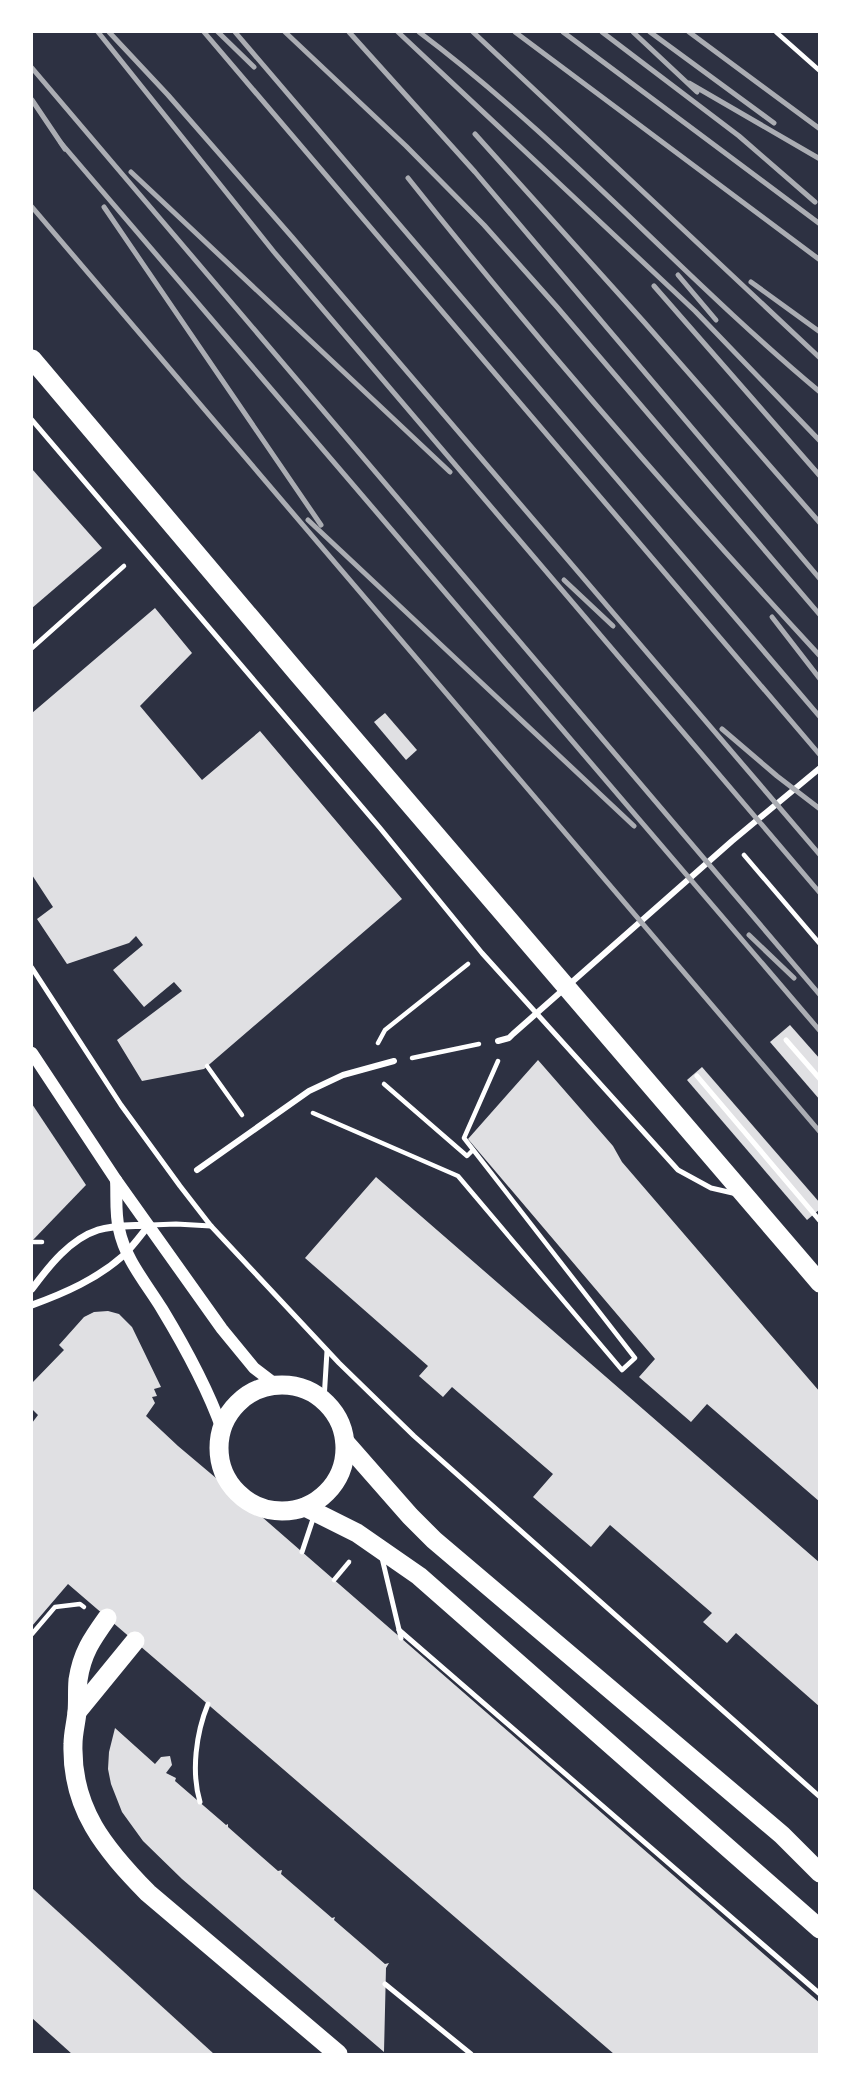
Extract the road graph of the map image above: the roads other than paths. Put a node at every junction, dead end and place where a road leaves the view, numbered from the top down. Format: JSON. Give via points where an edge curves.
{"nodes":[{"id":1,"x":32,"y":359,"type":"edge"},
{"id":2,"x":32,"y":420,"type":"edge"},
{"id":3,"x":820,"y":768,"type":"edge"},
{"id":4,"x":32,"y":968,"type":"edge"},
{"id":5,"x":786,"y":1040,"type":"dead end"},
{"id":6,"x":498,"y":1041,"type":"road end"},
{"id":7,"x":32,"y":1053,"type":"edge"},
{"id":8,"x":394,"y":1061,"type":"road end"},
{"id":9,"x":697,"y":1076,"type":"dead end"},
{"id":10,"x":820,"y":1079,"type":"edge"},
{"id":11,"x":198,"y":1170,"type":"dead end"},
{"id":12,"x":117,"y":1180,"type":"junction"},
{"id":13,"x":746,"y":1196,"type":"junction"},
{"id":14,"x":820,"y":1221,"type":"edge"},
{"id":15,"x":149,"y":1225,"type":"junction"},
{"id":16,"x":118,"y":1226,"type":"junction"},
{"id":17,"x":211,"y":1226,"type":"junction"},
{"id":18,"x":126,"y":1253,"type":"junction"},
{"id":19,"x":820,"y":1283,"type":"edge"},
{"id":20,"x":32,"y":1289,"type":"edge"},
{"id":21,"x":32,"y":1304,"type":"edge"},
{"id":22,"x":327,"y":1351,"type":"junction"},
{"id":23,"x":275,"y":1384,"type":"junction"},
{"id":24,"x":324,"y":1400,"type":"junction"},
{"id":25,"x":222,"y":1429,"type":"junction"},
{"id":26,"x":345,"y":1442,"type":"junction"},
{"id":27,"x":314,"y":1505,"type":"junction"},
{"id":28,"x":380,"y":1548,"type":"junction"},
{"id":29,"x":302,"y":1552,"type":"dead end"},
{"id":30,"x":99,"y":1615,"type":"road end"},
{"id":31,"x":399,"y":1630,"type":"junction"},
{"id":32,"x":401,"y":1638,"type":"dead end"},
{"id":33,"x":135,"y":1642,"type":"dead end"},
{"id":34,"x":208,"y":1704,"type":"dead end"},
{"id":35,"x":77,"y":1712,"type":"junction"},
{"id":36,"x":820,"y":1797,"type":"edge"},
{"id":37,"x":200,"y":1802,"type":"dead end"},
{"id":38,"x":782,"y":1835,"type":"junction"},
{"id":39,"x":820,"y":1855,"type":"edge"},
{"id":40,"x":820,"y":1873,"type":"edge"},
{"id":41,"x":820,"y":1929,"type":"edge"},
{"id":42,"x":385,"y":1984,"type":"dead end"},
{"id":43,"x":820,"y":1994,"type":"edge"},
{"id":44,"x":338,"y":2054,"type":"edge"},
{"id":45,"x":471,"y":2054,"type":"edge"}],
"edges":[{"from":1,"to":13,"type":"highway"},
{"from":2,"to":13,"type":"lane","via":[[482,953],[678,1170],[711,1188]]},
{"from":3,"to":6,"type":"street","via":[[511,1036]]},
{"from":4,"to":17,"type":"lane","via":[[121,1105]]},
{"from":5,"to":10,"type":"lane"},
{"from":7,"to":12,"type":"street"},
{"from":8,"to":11,"type":"street","via":[[343,1075],[309,1091]]},
{"from":9,"to":14,"type":"lane"},
{"from":12,"to":15,"type":"street"},
{"from":12,"to":16,"type":"street"},
{"from":13,"to":19,"type":"highway"},
{"from":15,"to":16,"type":"street"},
{"from":15,"to":17,"type":"lane"},
{"from":15,"to":18,"type":"street"},
{"from":15,"to":23,"type":"street","via":[[236,1346]]},
{"from":16,"to":18,"type":"street"},
{"from":16,"to":20,"type":"street","via":[[81,1238],[49,1266]]},
{"from":17,"to":22,"type":"lane"},
{"from":18,"to":21,"type":"street","via":[[69,1291]]},
{"from":18,"to":25,"type":"street","via":[[190,1359]]},
{"from":22,"to":24,"type":"lane"},
{"from":22,"to":36,"type":"lane","via":[[414,1436]]},
{"from":23,"to":24,"type":"highway","via":[[301,1387]]},
{"from":23,"to":25,"type":"highway","via":[[242,1399]]},
{"from":24,"to":26,"type":"highway","via":[[338,1419]]},
{"from":25,"to":27,"type":"highway","via":[[219,1454],[236,1491],[260,1507],[275,1510]]},
{"from":26,"to":27,"type":"highway","via":[[340,1474]]},
{"from":26,"to":38,"type":"highway","via":[[434,1540]]},
{"from":27,"to":28,"type":"highway"},
{"from":27,"to":29,"type":"lane"},
{"from":28,"to":31,"type":"lane"},
{"from":28,"to":41,"type":"highway","via":[[419,1576]]},
{"from":30,"to":35,"type":"highway","via":[[78,1680]]},
{"from":31,"to":32,"type":"lane"},
{"from":31,"to":43,"type":"lane"},
{"from":33,"to":35,"type":"highway"},
{"from":34,"to":37,"type":"lane","via":[[195,1748]]},
{"from":35,"to":44,"type":"highway","via":[[76,1783],[87,1816],[108,1849],[148,1893]]},
{"from":38,"to":39,"type":"highway"},
{"from":38,"to":40,"type":"highway"},
{"from":42,"to":45,"type":"lane"}]}
